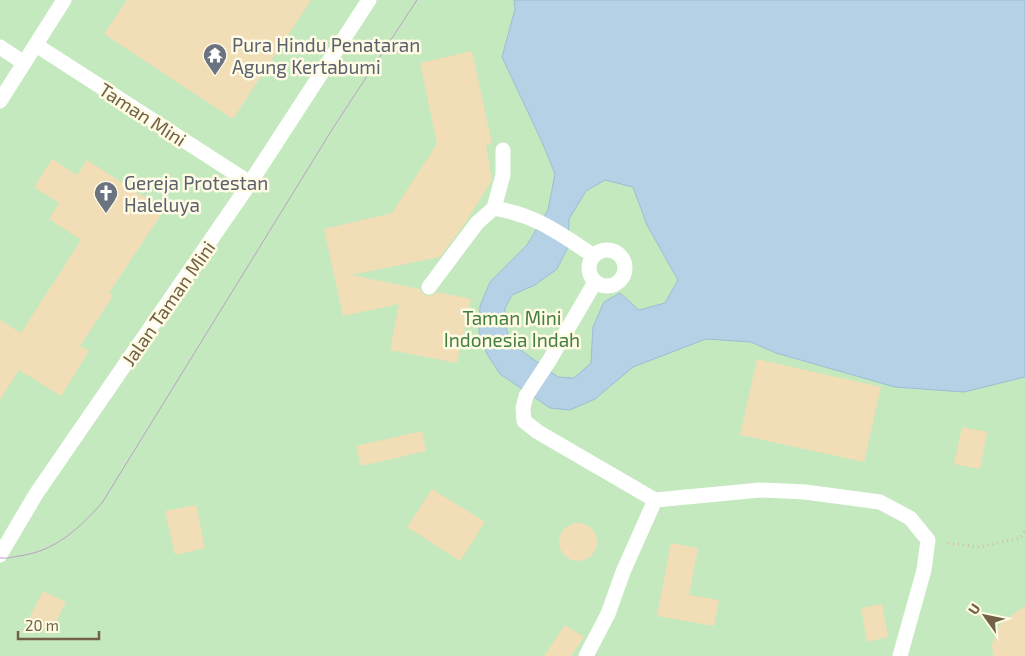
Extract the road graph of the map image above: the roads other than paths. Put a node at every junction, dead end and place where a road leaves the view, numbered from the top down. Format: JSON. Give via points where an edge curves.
{"nodes":[{"id":1,"x":64,"y":0,"type":"edge"},
{"id":2,"x":369,"y":0,"type":"edge"},
{"id":3,"x":36,"y":45,"type":"junction"},
{"id":4,"x":0,"y":47,"type":"edge"},
{"id":5,"x":24,"y":63,"type":"junction"},
{"id":6,"x":0,"y":101,"type":"edge"},
{"id":7,"x":503,"y":150,"type":"dead end"},
{"id":8,"x":250,"y":183,"type":"junction"},
{"id":9,"x":494,"y":208,"type":"junction"},
{"id":10,"x":594,"y":256,"type":"junction"},
{"id":11,"x":595,"y":282,"type":"junction"},
{"id":12,"x":429,"y":287,"type":"dead end"},
{"id":13,"x":655,"y":500,"type":"junction"},
{"id":14,"x":0,"y":556,"type":"edge"},
{"id":15,"x":586,"y":656,"type":"edge"},
{"id":16,"x":900,"y":656,"type":"edge"}],
"edges":[{"from":1,"to":3,"type":"lane"},
{"from":2,"to":8,"type":"lane","name":"Jalan Taman Mini"},
{"from":3,"to":5,"type":"lane"},
{"from":3,"to":8,"type":"lane","name":"Taman Mini"},
{"from":4,"to":5,"type":"lane"},
{"from":5,"to":6,"type":"lane"},
{"from":7,"to":9,"type":"lane","via":[[503,175]]},
{"from":8,"to":14,"type":"lane","name":"Jalan Taman Mini","via":[[36,494]]},
{"from":9,"to":10,"type":"lane","via":[[514,211],[540,221]]},
{"from":9,"to":12,"type":"lane","via":[[477,223]]},
{"from":10,"to":11,"type":"lane","via":[[590,274]]},
{"from":10,"to":11,"type":"lane","via":[[611,250],[624,262],[625,272],[613,285],[603,286]]},
{"from":11,"to":13,"type":"lane","via":[[526,396],[524,421]]},
{"from":13,"to":15,"type":"lane","via":[[608,614]]},
{"from":13,"to":16,"type":"lane","via":[[760,490],[805,492],[880,502],[910,518],[928,540],[924,570]]}]}
